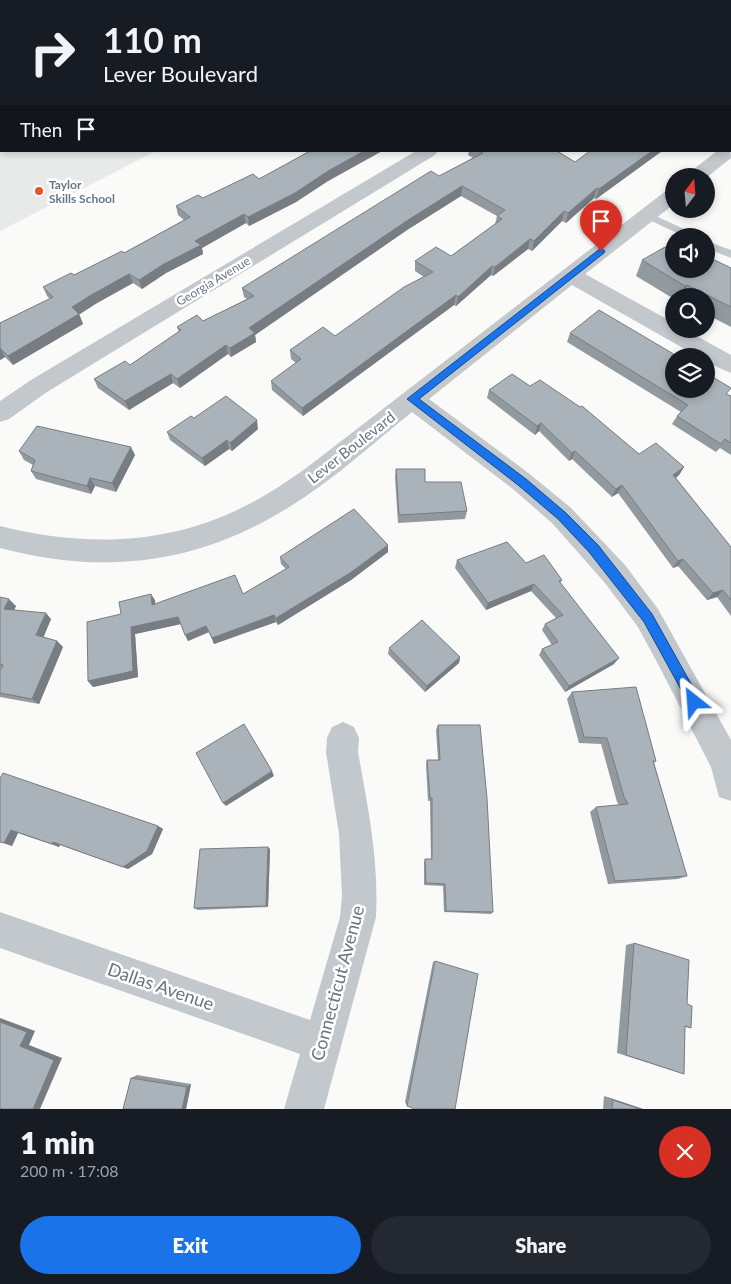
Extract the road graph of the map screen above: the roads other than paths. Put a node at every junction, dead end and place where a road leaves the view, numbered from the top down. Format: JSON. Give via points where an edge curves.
{"nodes":[{"id":1,"x":426,"y":152,"type":"edge"},
{"id":2,"x":727,"y":152,"type":"edge"},
{"id":3,"x":707,"y":168,"type":"edge"},
{"id":4,"x":665,"y":201,"type":"edge"},
{"id":5,"x":647,"y":215,"type":"junction"},
{"id":6,"x":674,"y":228,"type":"edge"},
{"id":7,"x":715,"y":248,"type":"edge"},
{"id":8,"x":731,"y":254,"type":"edge"},
{"id":9,"x":570,"y":275,"type":"junction"},
{"id":10,"x":731,"y":365,"type":"edge"},
{"id":11,"x":412,"y":399,"type":"junction"},
{"id":12,"x":0,"y":414,"type":"edge"},
{"id":13,"x":0,"y":537,"type":"edge"},
{"id":14,"x":343,"y":738,"type":"dead end"},
{"id":15,"x":729,"y":771,"type":"edge"},
{"id":16,"x":0,"y":930,"type":"edge"},
{"id":17,"x":322,"y":1043,"type":"junction"},
{"id":18,"x":304,"y":1109,"type":"edge"}],
"edges":[{"from":1,"to":12,"type":"street","name":"Georgia Avenue","via":[[40,386]]},
{"from":2,"to":3,"type":"street"},
{"from":4,"to":5,"type":"street","name":"Lever Boulevard"},
{"from":5,"to":6,"type":"lane"},
{"from":5,"to":9,"type":"street","name":"Lever Boulevard"},
{"from":7,"to":8,"type":"lane"},
{"from":9,"to":10,"type":"street"},
{"from":9,"to":11,"type":"street","name":"Lever Boulevard"},
{"from":11,"to":13,"type":"street","name":"Lever Boulevard","via":[[275,503],[239,522],[194,538],[126,551],[92,553],[60,550]]},
{"from":11,"to":15,"type":"street","via":[[528,488],[594,548],[648,618]]},
{"from":14,"to":17,"type":"street","name":"Connecticut Avenue","via":[[342,752],[358,850],[360,894],[358,917]]},
{"from":16,"to":17,"type":"street","name":"Dallas Avenue"},
{"from":17,"to":18,"type":"street","name":"Connecticut Avenue"}]}
